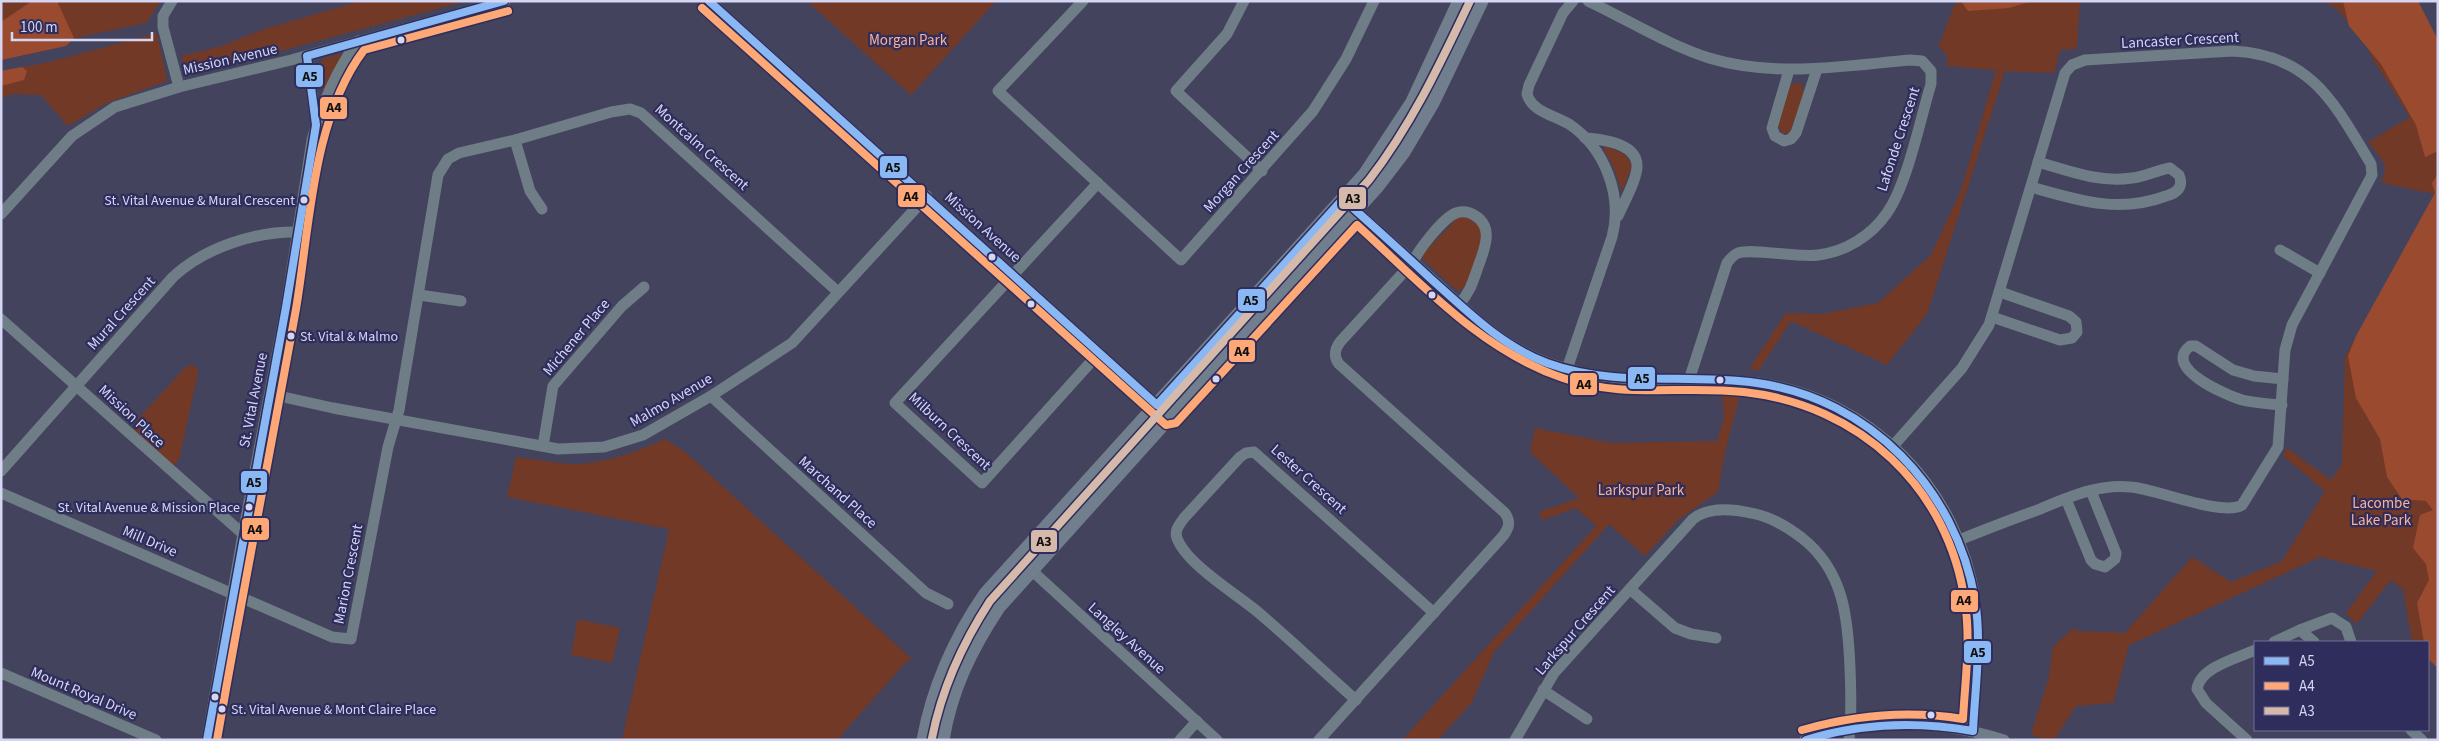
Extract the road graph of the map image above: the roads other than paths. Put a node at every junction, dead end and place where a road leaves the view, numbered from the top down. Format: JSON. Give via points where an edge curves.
{"nodes":[{"id":1,"x":172,"y":1,"type":"edge"},
{"id":2,"x":505,"y":1,"type":"edge"},
{"id":3,"x":709,"y":1,"type":"edge"},
{"id":4,"x":1083,"y":1,"type":"edge"},
{"id":5,"x":1244,"y":1,"type":"edge"},
{"id":6,"x":1374,"y":1,"type":"edge"},
{"id":7,"x":1460,"y":1,"type":"edge"},
{"id":8,"x":1481,"y":1,"type":"edge"},
{"id":9,"x":1573,"y":1,"type":"edge"},
{"id":10,"x":1588,"y":1,"type":"edge"},
{"id":11,"x":358,"y":41,"type":"junction"},
{"id":12,"x":307,"y":56,"type":"junction"},
{"id":13,"x":1817,"y":69,"type":"junction"},
{"id":14,"x":1789,"y":70,"type":"junction"},
{"id":15,"x":180,"y":86,"type":"junction"},
{"id":16,"x":316,"y":125,"type":"junction"},
{"id":17,"x":1585,"y":138,"type":"junction"},
{"id":18,"x":515,"y":140,"type":"junction"},
{"id":19,"x":2038,"y":162,"type":"junction"},
{"id":20,"x":1262,"y":171,"type":"junction"},
{"id":21,"x":1098,"y":183,"type":"junction"},
{"id":22,"x":2031,"y":186,"type":"junction"},
{"id":23,"x":927,"y":196,"type":"junction"},
{"id":24,"x":1344,"y":199,"type":"junction"},
{"id":25,"x":542,"y":209,"type":"dead end"},
{"id":26,"x":1356,"y":211,"type":"junction"},
{"id":27,"x":1,"y":214,"type":"edge"},
{"id":28,"x":1615,"y":223,"type":"junction"},
{"id":29,"x":298,"y":232,"type":"junction"},
{"id":30,"x":2280,"y":250,"type":"dead end"},
{"id":31,"x":1413,"y":262,"type":"junction"},
{"id":32,"x":2320,"y":272,"type":"junction"},
{"id":33,"x":1015,"y":275,"type":"junction"},
{"id":34,"x":644,"y":286,"type":"dead end"},
{"id":35,"x":838,"y":292,"type":"junction"},
{"id":36,"x":2000,"y":292,"type":"junction"},
{"id":37,"x":420,"y":295,"type":"junction"},
{"id":38,"x":461,"y":301,"type":"dead end"},
{"id":39,"x":1459,"y":304,"type":"junction"},
{"id":40,"x":1992,"y":317,"type":"junction"},
{"id":41,"x":1,"y":319,"type":"edge"},
{"id":42,"x":1099,"y":353,"type":"junction"},
{"id":43,"x":1567,"y":369,"type":"junction"},
{"id":44,"x":2283,"y":379,"type":"junction"},
{"id":45,"x":1689,"y":380,"type":"junction"},
{"id":46,"x":77,"y":386,"type":"junction"},
{"id":47,"x":270,"y":394,"type":"junction"},
{"id":48,"x":711,"y":396,"type":"junction"},
{"id":49,"x":1156,"y":405,"type":"junction"},
{"id":50,"x":2282,"y":405,"type":"junction"},
{"id":51,"x":1169,"y":416,"type":"junction"},
{"id":52,"x":396,"y":420,"type":"junction"},
{"id":53,"x":543,"y":446,"type":"junction"},
{"id":54,"x":1893,"y":446,"type":"junction"},
{"id":55,"x":1,"y":471,"type":"edge"},
{"id":56,"x":2091,"y":490,"type":"junction"},
{"id":57,"x":1,"y":494,"type":"edge"},
{"id":58,"x":2066,"y":499,"type":"junction"},
{"id":59,"x":243,"y":534,"type":"junction"},
{"id":60,"x":1959,"y":540,"type":"junction"},
{"id":61,"x":1018,"y":558,"type":"junction"},
{"id":62,"x":1030,"y":570,"type":"junction"},
{"id":63,"x":1630,"y":589,"type":"junction"},
{"id":64,"x":233,"y":592,"type":"junction"},
{"id":65,"x":948,"y":604,"type":"dead end"},
{"id":66,"x":1434,"y":613,"type":"junction"},
{"id":67,"x":2300,"y":630,"type":"junction"},
{"id":68,"x":1716,"y":638,"type":"dead end"},
{"id":69,"x":2276,"y":641,"type":"edge"},
{"id":70,"x":2313,"y":641,"type":"edge"},
{"id":71,"x":2351,"y":641,"type":"edge"},
{"id":72,"x":2254,"y":650,"type":"edge"},
{"id":73,"x":1,"y":673,"type":"edge"},
{"id":74,"x":1543,"y":690,"type":"junction"},
{"id":75,"x":1356,"y":700,"type":"junction"},
{"id":76,"x":1587,"y":719,"type":"dead end"},
{"id":77,"x":1197,"y":721,"type":"junction"},
{"id":78,"x":1972,"y":731,"type":"junction"},
{"id":79,"x":2412,"y":731,"type":"edge"},
{"id":80,"x":1850,"y":735,"type":"edge"},
{"id":81,"x":156,"y":740,"type":"edge"},
{"id":82,"x":207,"y":740,"type":"edge"},
{"id":83,"x":924,"y":740,"type":"edge"},
{"id":84,"x":942,"y":740,"type":"edge"},
{"id":85,"x":1180,"y":740,"type":"edge"},
{"id":86,"x":1217,"y":740,"type":"edge"},
{"id":87,"x":1319,"y":740,"type":"edge"},
{"id":88,"x":1515,"y":740,"type":"edge"},
{"id":89,"x":1805,"y":740,"type":"edge"},
{"id":90,"x":2004,"y":740,"type":"edge"},
{"id":91,"x":2247,"y":740,"type":"edge"},
{"id":92,"x":2422,"y":740,"type":"edge"}],
"edges":[{"from":1,"to":15,"type":"street","via":[[163,16],[164,27]]},
{"from":2,"to":11,"type":"street","name":"Mission Avenue"},
{"from":3,"to":23,"type":"street","name":"Mission Avenue"},
{"from":4,"to":21,"type":"street","name":"Morgan Crescent","via":[[998,92]]},
{"from":5,"to":20,"type":"street","via":[[1227,34],[1176,91]]},
{"from":6,"to":20,"type":"street","name":"Morgan Crescent","via":[[1326,92]]},
{"from":7,"to":24,"type":"main road","via":[[1413,102],[1391,138]]},
{"from":8,"to":26,"type":"main road","via":[[1432,103],[1403,152]]},
{"from":9,"to":17,"type":"street","via":[[1563,13],[1526,94],[1536,108],[1569,124]]},
{"from":10,"to":14,"type":"street","name":"Lafonde Crescent","via":[[1708,57],[1750,67]]},
{"from":11,"to":12,"type":"street","name":"Mission Avenue"},
{"from":11,"to":16,"type":"street","name":"St. Vital Avenue","via":[[346,57]]},
{"from":12,"to":15,"type":"street","name":"Mission Avenue"},
{"from":12,"to":16,"type":"street","name":"St. Vital Avenue"},
{"from":13,"to":14,"type":"street","name":"Lafonde Crescent"},
{"from":13,"to":14,"type":"street","via":[[1795,135],[1784,141],[1775,136],[1772,128]]},
{"from":13,"to":45,"type":"street","name":"Lafonde Crescent","via":[[1910,60],[1922,61],[1928,66],[1931,84],[1896,197],[1875,227],[1842,249],[1809,256],[1745,252],[1732,257],[1727,263]]},
{"from":15,"to":27,"type":"street","name":"Mission Avenue","via":[[115,107],[86,125],[72,136]]},
{"from":16,"to":29,"type":"street","name":"St. Vital Avenue"},
{"from":17,"to":28,"type":"street","via":[[1606,170],[1615,201]]},
{"from":17,"to":28,"type":"street","via":[[1605,140],[1630,152],[1636,162]]},
{"from":18,"to":25,"type":"street","via":[[530,191]]},
{"from":18,"to":35,"type":"street","name":"Montcalm Crescent","via":[[611,112],[630,109],[641,113]]},
{"from":18,"to":37,"type":"street","name":"Montcalm Crescent","via":[[459,153],[442,166]]},
{"from":19,"to":22,"type":"street","name":"Lancaster Crescent"},
{"from":19,"to":22,"type":"street","via":[[2109,180],[2135,178],[2170,168],[2179,175],[2181,183],[2175,193],[2157,200],[2109,206]]},
{"from":19,"to":32,"type":"street","name":"Lancaster Crescent","via":[[2065,73],[2075,63],[2232,51],[2256,52],[2283,60],[2308,76],[2326,93],[2373,170]]},
{"from":20,"to":21,"type":"street","name":"Morgan Crescent","via":[[1181,260]]},
{"from":21,"to":33,"type":"street"},
{"from":22,"to":36,"type":"street","name":"Lancaster Crescent"},
{"from":23,"to":33,"type":"street","name":"Mission Avenue"},
{"from":23,"to":35,"type":"street","name":"Malmo Avenue"},
{"from":24,"to":26,"type":"street"},
{"from":24,"to":49,"type":"main road"},
{"from":26,"to":31,"type":"street"},
{"from":26,"to":51,"type":"main road"},
{"from":28,"to":43,"type":"street"},
{"from":29,"to":46,"type":"street","name":"Mural Crescent","via":[[281,232],[228,245],[190,263],[173,277]]},
{"from":29,"to":47,"type":"street","name":"St. Vital Avenue"},
{"from":30,"to":32,"type":"street"},
{"from":31,"to":39,"type":"street"},
{"from":31,"to":39,"type":"street","via":[[1418,251],[1451,215],[1465,212],[1478,218],[1486,231],[1486,244],[1470,292]]},
{"from":31,"to":66,"type":"street","via":[[1340,342],[1335,353],[1338,364],[1508,519],[1508,528],[1503,536]]},
{"from":32,"to":44,"type":"street","name":"Lancaster Crescent","via":[[2289,334]]},
{"from":33,"to":42,"type":"street","name":"Mission Avenue"},
{"from":33,"to":42,"type":"street","name":"Milburn Crescent","via":[[895,403],[982,483]]},
{"from":34,"to":53,"type":"street","name":"Michener Place","via":[[622,306],[554,386]]},
{"from":35,"to":48,"type":"street","name":"Malmo Avenue","via":[[792,343]]},
{"from":36,"to":40,"type":"street","name":"Lancaster Crescent"},
{"from":36,"to":40,"type":"street","via":[[2070,316],[2077,325],[2077,332],[2072,338],[2060,340]]},
{"from":37,"to":38,"type":"street"},
{"from":37,"to":52,"type":"street","name":"Montcalm Crescent"},
{"from":39,"to":43,"type":"street","via":[[1513,346]]},
{"from":40,"to":54,"type":"street","name":"Lancaster Crescent","via":[[1962,368]]},
{"from":41,"to":46,"type":"street","name":"Mission Place"},
{"from":42,"to":49,"type":"street","name":"Mission Avenue"},
{"from":43,"to":45,"type":"street","via":[[1619,380]]},
{"from":44,"to":50,"type":"street","name":"Lancaster Crescent"},
{"from":44,"to":50,"type":"street","via":[[2233,370],[2196,346],[2190,346],[2182,356],[2182,362],[2191,372],[2223,393],[2246,401]]},
{"from":45,"to":54,"type":"street","via":[[1758,383],[1802,394],[1850,414]]},
{"from":46,"to":55,"type":"street","name":"Mural Crescent"},
{"from":46,"to":59,"type":"street","name":"Mission Place"},
{"from":47,"to":52,"type":"street","name":"Malmo Avenue"},
{"from":47,"to":59,"type":"street","name":"St. Vital Avenue"},
{"from":48,"to":53,"type":"street","name":"Malmo Avenue","via":[[655,429],[619,444],[574,450]]},
{"from":48,"to":65,"type":"street","name":"Marchand Place","via":[[926,593]]},
{"from":49,"to":51,"type":"street","name":"Mission Avenue"},
{"from":49,"to":61,"type":"main road"},
{"from":50,"to":56,"type":"street","name":"Lancaster Crescent","via":[[2278,447],[2248,498],[2237,508],[2222,509],[2129,486]]},
{"from":51,"to":62,"type":"main road"},
{"from":52,"to":53,"type":"street","name":"Malmo Avenue"},
{"from":52,"to":64,"type":"street","name":"Marion Crescent","via":[[351,639],[332,637]]},
{"from":54,"to":60,"type":"street","via":[[1928,484]]},
{"from":56,"to":58,"type":"street","name":"Lancaster Crescent"},
{"from":56,"to":58,"type":"street","via":[[2116,553],[2115,559],[2105,567],[2091,560]]},
{"from":57,"to":64,"type":"street","name":"Mill Drive"},
{"from":58,"to":60,"type":"street","name":"Lancaster Crescent"},
{"from":59,"to":64,"type":"street","name":"St. Vital Avenue"},
{"from":60,"to":78,"type":"street","via":[[1976,613]]},
{"from":61,"to":62,"type":"street","name":"Langley Avenue"},
{"from":61,"to":83,"type":"main road","via":[[966,622],[943,670]]},
{"from":62,"to":77,"type":"street","name":"Langley Avenue"},
{"from":62,"to":84,"type":"main road","via":[[980,634],[957,681],[946,714]]},
{"from":63,"to":68,"type":"street","name":"Larkspur Crescent","via":[[1675,628]]},
{"from":63,"to":74,"type":"street","name":"Larkspur Crescent","via":[[1556,670]]},
{"from":63,"to":80,"type":"street","name":"Larkspur Crescent","via":[[1693,519],[1705,512],[1744,511],[1785,526],[1822,558],[1842,596],[1848,632]]},
{"from":64,"to":82,"type":"street","name":"St. Vital Avenue"},
{"from":66,"to":75,"type":"street"},
{"from":66,"to":75,"type":"street","name":"Lester Crescent","via":[[1254,452],[1240,457],[1184,518],[1177,528],[1176,537],[1202,568],[1258,612]]},
{"from":67,"to":69,"type":"street"},
{"from":67,"to":70,"type":"street"},
{"from":67,"to":71,"type":"street","via":[[2324,619],[2335,619],[2348,630]]},
{"from":72,"to":91,"type":"street","via":[[2208,673],[2200,680],[2197,689],[2206,703]]},
{"from":73,"to":81,"type":"street","name":"Mount Royal Drive"},
{"from":74,"to":76,"type":"street","name":"Larkspur Crescent"},
{"from":74,"to":88,"type":"street","name":"Larkspur Crescent"},
{"from":75,"to":87,"type":"street"},
{"from":77,"to":85,"type":"street"},
{"from":77,"to":86,"type":"street","name":"Langley Avenue"},
{"from":78,"to":80,"type":"street","via":[[1913,724]]},
{"from":78,"to":90,"type":"street"},
{"from":79,"to":92,"type":"street"},
{"from":80,"to":89,"type":"street"}]}
